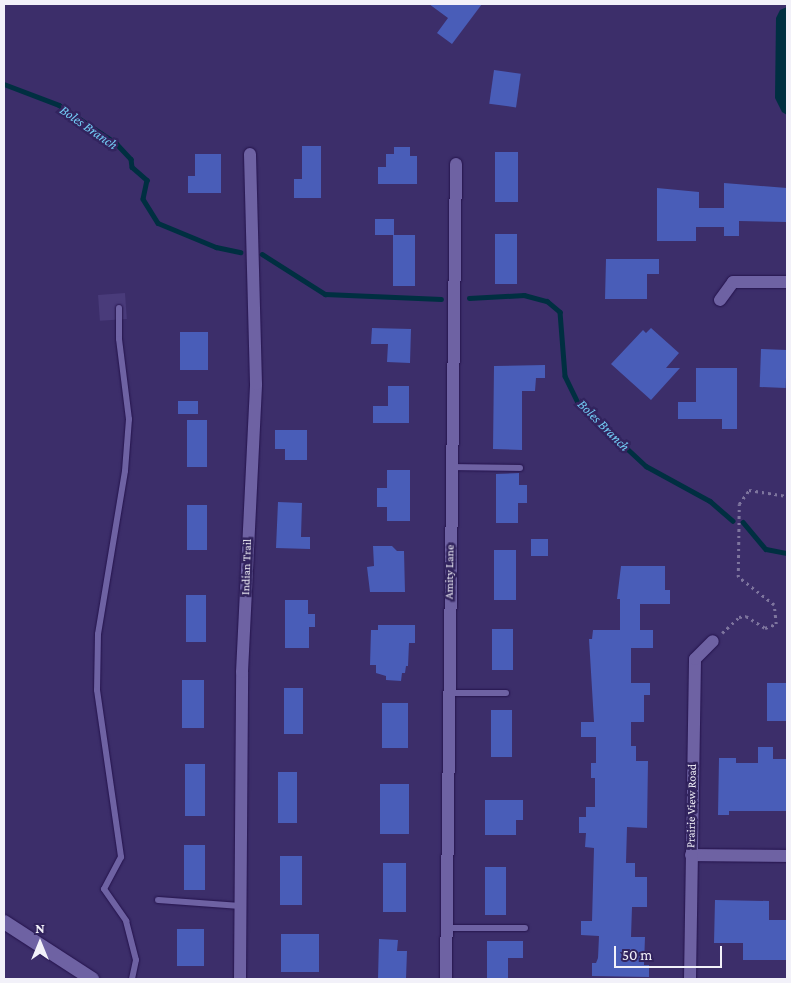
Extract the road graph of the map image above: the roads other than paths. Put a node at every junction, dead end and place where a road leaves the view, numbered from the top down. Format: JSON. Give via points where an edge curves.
{"nodes":[{"id":1,"x":250,"y":154,"type":"dead end"},
{"id":2,"x":456,"y":164,"type":"dead end"},
{"id":3,"x":787,"y":282,"type":"edge"},
{"id":4,"x":720,"y":300,"type":"dead end"},
{"id":5,"x":119,"y":308,"type":"dead end"},
{"id":6,"x":452,"y":467,"type":"junction"},
{"id":7,"x":520,"y":468,"type":"dead end"},
{"id":8,"x":713,"y":641,"type":"road end"},
{"id":9,"x":448,"y":693,"type":"junction"},
{"id":10,"x":506,"y":693,"type":"dead end"},
{"id":11,"x":691,"y":855,"type":"junction"},
{"id":12,"x":787,"y":856,"type":"edge"},
{"id":13,"x":158,"y":900,"type":"dead end"},
{"id":14,"x":241,"y":906,"type":"junction"},
{"id":15,"x":4,"y":922,"type":"edge"},
{"id":16,"x":446,"y":928,"type":"junction"},
{"id":17,"x":525,"y":928,"type":"dead end"},
{"id":18,"x":92,"y":979,"type":"edge"},
{"id":19,"x":132,"y":979,"type":"edge"},
{"id":20,"x":240,"y":979,"type":"edge"},
{"id":21,"x":446,"y":979,"type":"edge"},
{"id":22,"x":690,"y":979,"type":"edge"}],
"edges":[{"from":1,"to":14,"type":"street","name":"Indian Trail","via":[[256,384],[242,672]]},
{"from":2,"to":6,"type":"street","name":"Amity Lane"},
{"from":3,"to":4,"type":"street","via":[[733,282]]},
{"from":5,"to":19,"type":"lane","via":[[119,339],[129,419],[125,472],[98,634],[96,690],[121,857],[104,889],[126,921],[136,960]]},
{"from":6,"to":7,"type":"lane"},
{"from":6,"to":9,"type":"street","name":"Amity Lane"},
{"from":8,"to":11,"type":"street","name":"Prairie View Road","via":[[695,659]]},
{"from":9,"to":10,"type":"lane"},
{"from":9,"to":16,"type":"street","name":"Amity Lane"},
{"from":11,"to":12,"type":"street"},
{"from":11,"to":22,"type":"street","name":"Prairie View Road"},
{"from":13,"to":14,"type":"lane"},
{"from":14,"to":20,"type":"street","name":"Indian Trail"},
{"from":15,"to":18,"type":"street"},
{"from":16,"to":17,"type":"lane"},
{"from":16,"to":21,"type":"street","name":"Amity Lane"}]}
